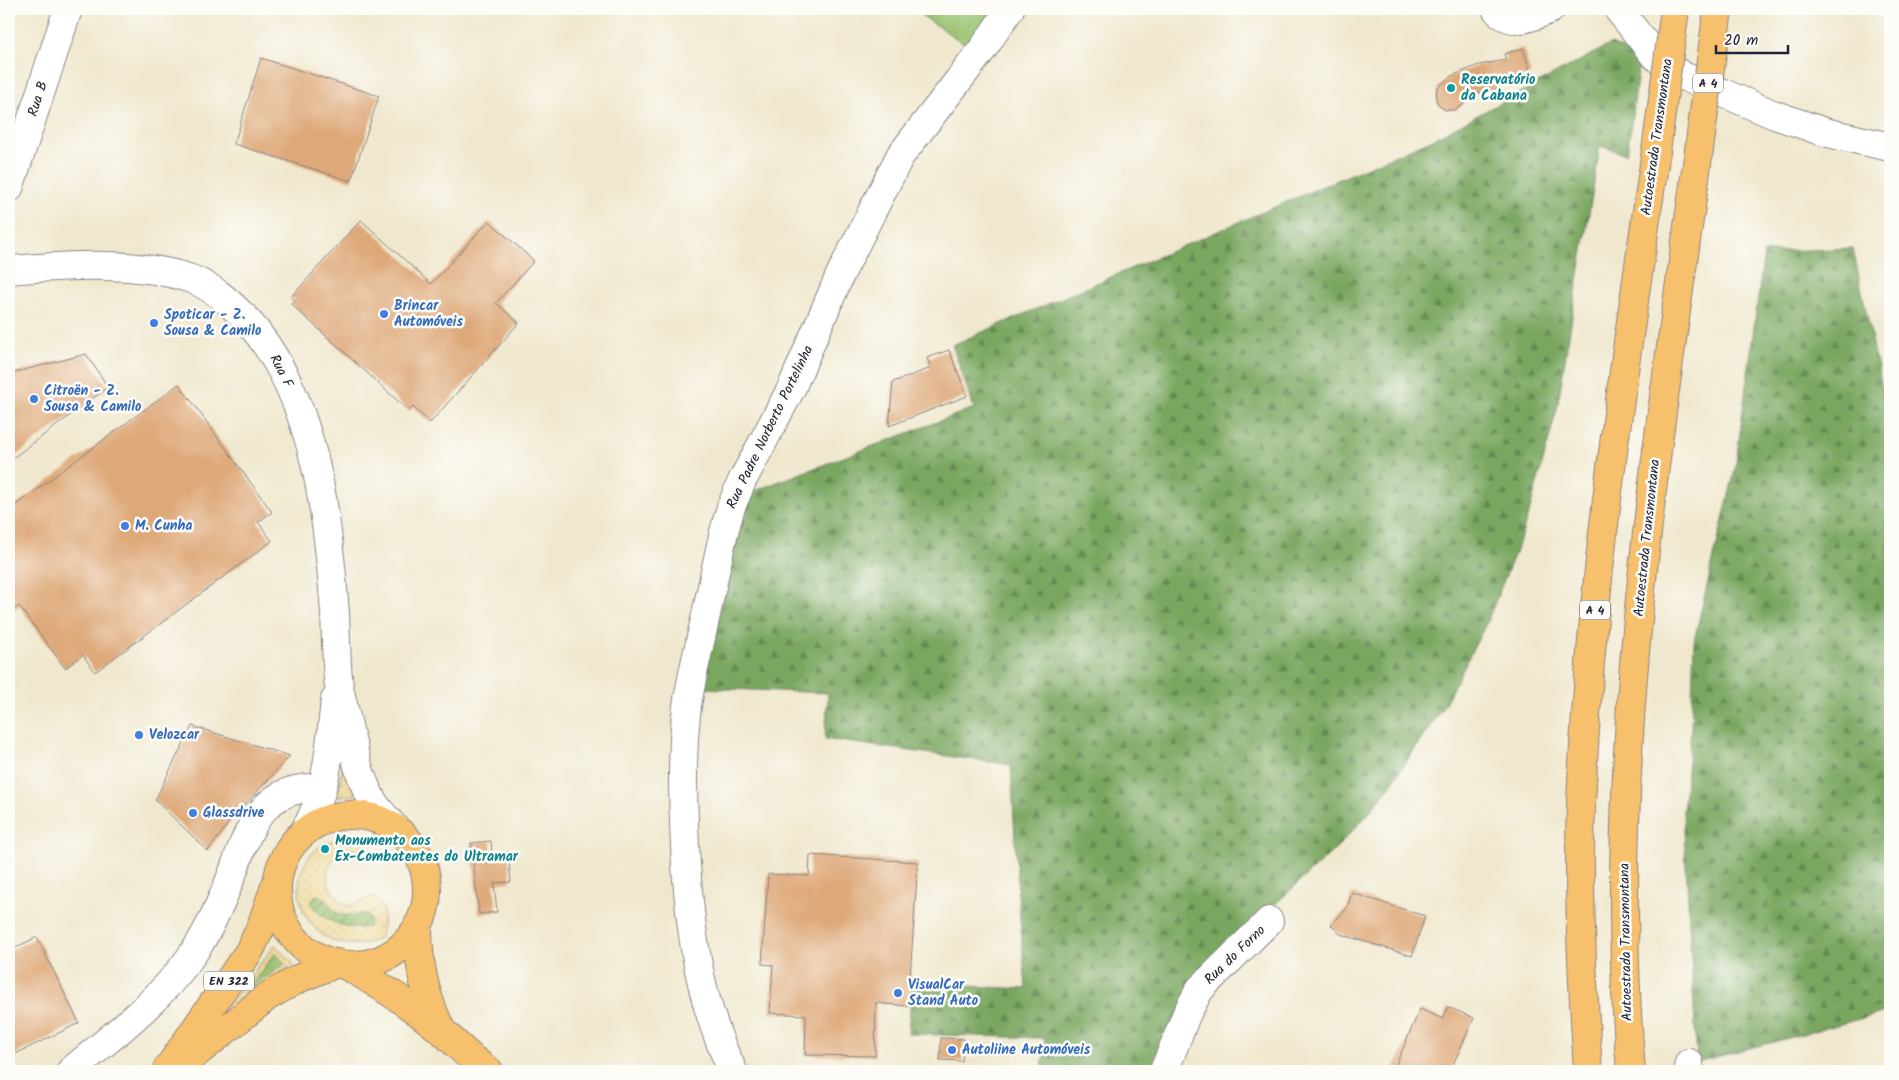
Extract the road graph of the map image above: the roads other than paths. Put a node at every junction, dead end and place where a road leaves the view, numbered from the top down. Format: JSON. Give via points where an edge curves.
{"nodes":[{"id":1,"x":68,"y":9,"type":"edge"},
{"id":2,"x":1010,"y":9,"type":"edge"},
{"id":3,"x":1496,"y":9,"type":"edge"},
{"id":4,"x":1551,"y":9,"type":"edge"},
{"id":5,"x":1618,"y":9,"type":"edge"},
{"id":6,"x":1675,"y":9,"type":"edge"},
{"id":7,"x":1718,"y":9,"type":"edge"},
{"id":8,"x":1890,"y":147,"type":"edge"},
{"id":9,"x":9,"y":188,"type":"edge"},
{"id":10,"x":9,"y":270,"type":"edge"},
{"id":11,"x":338,"y":679,"type":"junction"},
{"id":12,"x":322,"y":788,"type":"junction"},
{"id":13,"x":395,"y":828,"type":"junction"},
{"id":14,"x":304,"y":832,"type":"junction"},
{"id":15,"x":277,"y":882,"type":"junction"},
{"id":16,"x":1269,"y":921,"type":"dead end"},
{"id":17,"x":418,"y":925,"type":"junction"},
{"id":18,"x":341,"y":964,"type":"junction"},
{"id":19,"x":441,"y":1031,"type":"junction"},
{"id":20,"x":71,"y":1071,"type":"edge"},
{"id":21,"x":166,"y":1071,"type":"edge"},
{"id":22,"x":174,"y":1071,"type":"edge"},
{"id":23,"x":489,"y":1071,"type":"edge"},
{"id":24,"x":733,"y":1071,"type":"edge"},
{"id":25,"x":1164,"y":1071,"type":"edge"},
{"id":26,"x":1588,"y":1071,"type":"edge"},
{"id":27,"x":1631,"y":1071,"type":"edge"}],
"edges":[{"from":1,"to":9,"type":"street","name":"Rua B"},
{"from":2,"to":24,"type":"street","name":"Rua Padre Norberto Portelinha","via":[[900,156],[840,275],[790,389],[742,481],[725,528],[687,707],[683,801],[694,947],[712,1020]]},
{"from":3,"to":4,"type":"street","via":[[1505,17],[1515,19],[1530,18]]},
{"from":5,"to":8,"type":"street","via":[[1654,55],[1685,77],[1824,132]]},
{"from":6,"to":26,"type":"main road","name":"Autoestrada Transmontana","number":"A 4","bridge":true,"via":[[1608,483],[1588,684],[1580,887]]},
{"from":7,"to":27,"type":"main road","name":"Autoestrada Transmontana","number":"A 4","bridge":true,"via":[[1644,548],[1627,750],[1624,953]]},
{"from":10,"to":11,"type":"street","name":"Rua F","via":[[74,266],[172,273],[192,279],[226,299],[256,330],[288,383],[314,464],[330,554]]},
{"from":11,"to":12,"type":"street"},
{"from":11,"to":13,"type":"street","via":[[360,774],[375,805]]},
{"from":12,"to":14,"type":"street"},
{"from":12,"to":20,"type":"street","via":[[308,787],[282,796],[258,817],[248,830],[207,932],[190,958],[165,988]]},
{"from":13,"to":14,"type":"main road","number":"EN 322","via":[[373,817],[349,814],[325,819]]},
{"from":13,"to":17,"type":"main road","number":"EN 322","via":[[411,843],[422,862],[427,883],[426,905]]},
{"from":14,"to":15,"type":"main road","number":"EN 322","via":[[290,846]]},
{"from":15,"to":18,"type":"main road","number":"EN 322","via":[[278,906],[290,929],[312,952]]},
{"from":15,"to":21,"type":"main road","number":"EN 322","via":[[250,950]]},
{"from":16,"to":25,"type":"street","name":"Rua do Forno","via":[[1200,989]]},
{"from":17,"to":18,"type":"main road","number":"EN 322","via":[[405,943],[388,956],[367,964]]},
{"from":17,"to":19,"type":"main road","number":"EN 322","via":[[421,975]]},
{"from":18,"to":19,"type":"main road","number":"EN 322","via":[[382,986]]},
{"from":18,"to":22,"type":"main road","number":"EN 322","via":[[300,978],[268,996]]},
{"from":19,"to":23,"type":"main road","number":"EN 322"}]}
